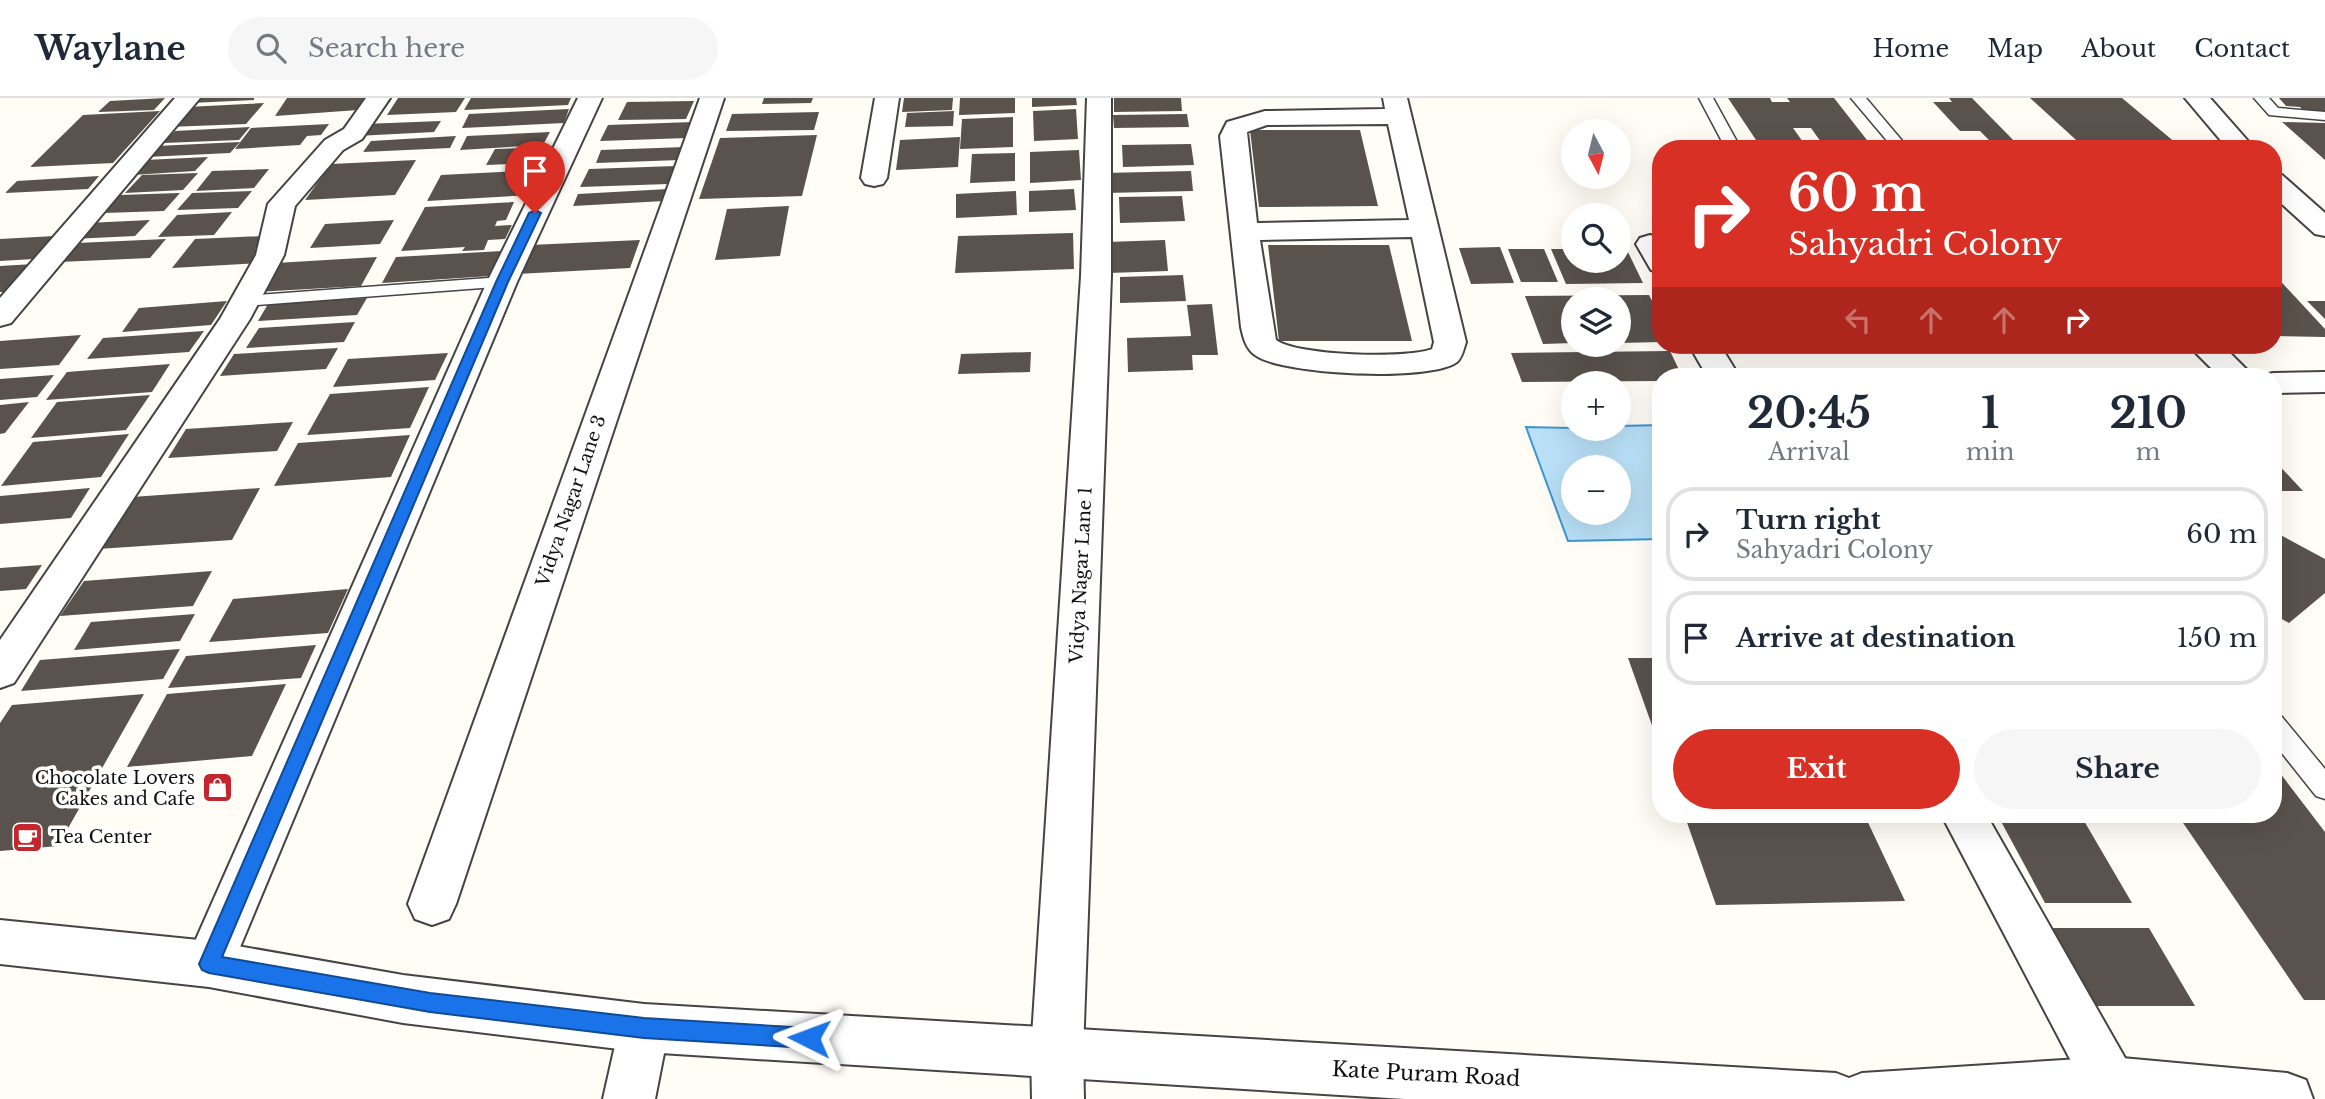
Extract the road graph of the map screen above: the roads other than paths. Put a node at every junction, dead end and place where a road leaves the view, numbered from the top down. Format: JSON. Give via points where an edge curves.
{"nodes":[{"id":1,"x":188,"y":98,"type":"edge"},
{"id":2,"x":378,"y":98,"type":"edge"},
{"id":3,"x":590,"y":98,"type":"edge"},
{"id":4,"x":712,"y":98,"type":"edge"},
{"id":5,"x":887,"y":98,"type":"edge"},
{"id":6,"x":1099,"y":98,"type":"edge"},
{"id":7,"x":1706,"y":98,"type":"edge"},
{"id":8,"x":1858,"y":98,"type":"edge"},
{"id":9,"x":2197,"y":98,"type":"edge"},
{"id":10,"x":2261,"y":98,"type":"edge"},
{"id":11,"x":1397,"y":107,"type":"edge"},
{"id":12,"x":2325,"y":116,"type":"edge"},
{"id":13,"x":1729,"y":140,"type":"edge"},
{"id":14,"x":1894,"y":140,"type":"edge"},
{"id":15,"x":2234,"y":140,"type":"edge"},
{"id":16,"x":873,"y":178,"type":"dead end"},
{"id":17,"x":2282,"y":189,"type":"edge"},
{"id":18,"x":1424,"y":228,"type":"junction"},
{"id":19,"x":2325,"y":228,"type":"edge"},
{"id":20,"x":1244,"y":232,"type":"junction"},
{"id":21,"x":502,"y":282,"type":"junction"},
{"id":22,"x":245,"y":301,"type":"junction"},
{"id":23,"x":0,"y":317,"type":"edge"},
{"id":24,"x":2214,"y":354,"type":"edge"},
{"id":25,"x":2228,"y":368,"type":"edge"},
{"id":26,"x":2325,"y":382,"type":"edge"},
{"id":27,"x":2282,"y":383,"type":"edge"},
{"id":28,"x":0,"y":672,"type":"edge"},
{"id":29,"x":2282,"y":735,"type":"edge"},
{"id":30,"x":2325,"y":788,"type":"edge"},
{"id":31,"x":1968,"y":823,"type":"edge"},
{"id":32,"x":432,"y":904,"type":"dead end"},
{"id":33,"x":0,"y":942,"type":"edge"},
{"id":34,"x":209,"y":964,"type":"junction"},
{"id":35,"x":644,"y":1028,"type":"junction"},
{"id":36,"x":1057,"y":1076,"type":"edge"},
{"id":37,"x":2111,"y":1083,"type":"junction"},
{"id":38,"x":2198,"y":1095,"type":"edge"},
{"id":39,"x":629,"y":1099,"type":"edge"},
{"id":40,"x":1836,"y":1099,"type":"edge"},
{"id":41,"x":1862,"y":1099,"type":"edge"},
{"id":42,"x":2287,"y":1099,"type":"edge"}],
"edges":[{"from":1,"to":23,"type":"street"},
{"from":2,"to":22,"type":"street","via":[[353,134],[334,145],[282,204],[270,256]]},
{"from":3,"to":21,"type":"street"},
{"from":4,"to":32,"type":"street","name":"Vidya Nagar Lane 3"},
{"from":5,"to":16,"type":"street"},
{"from":6,"to":36,"type":"street","name":"Vidya Nagar Lane 1","via":[[1096,276]]},
{"from":7,"to":13,"type":"lane"},
{"from":8,"to":14,"type":"lane"},
{"from":9,"to":15,"type":"street"},
{"from":10,"to":12,"type":"lane","via":[[2274,111]]},
{"from":11,"to":18,"type":"street"},
{"from":11,"to":20,"type":"street","via":[[1265,118],[1236,127],[1233,136]]},
{"from":17,"to":19,"type":"street"},
{"from":18,"to":20,"type":"street"},
{"from":18,"to":20,"type":"street","via":[[1450,342],[1446,355],[1429,362],[1401,364],[1288,358],[1268,350],[1258,339]]},
{"from":21,"to":22,"type":"lane"},
{"from":21,"to":34,"type":"street"},
{"from":22,"to":28,"type":"street"},
{"from":24,"to":25,"type":"street"},
{"from":26,"to":27,"type":"street"},
{"from":29,"to":30,"type":"lane"},
{"from":31,"to":37,"type":"street"},
{"from":33,"to":34,"type":"street","name":"Kate Puram Road"},
{"from":34,"to":35,"type":"street","name":"Kate Puram Road","via":[[403,999]]},
{"from":35,"to":36,"type":"street","name":"Kate Puram Road"},
{"from":35,"to":39,"type":"street"},
{"from":36,"to":40,"type":"street","name":"Kate Puram Road"},
{"from":37,"to":38,"type":"street"},
{"from":37,"to":41,"type":"street"},
{"from":38,"to":42,"type":"street"}]}
